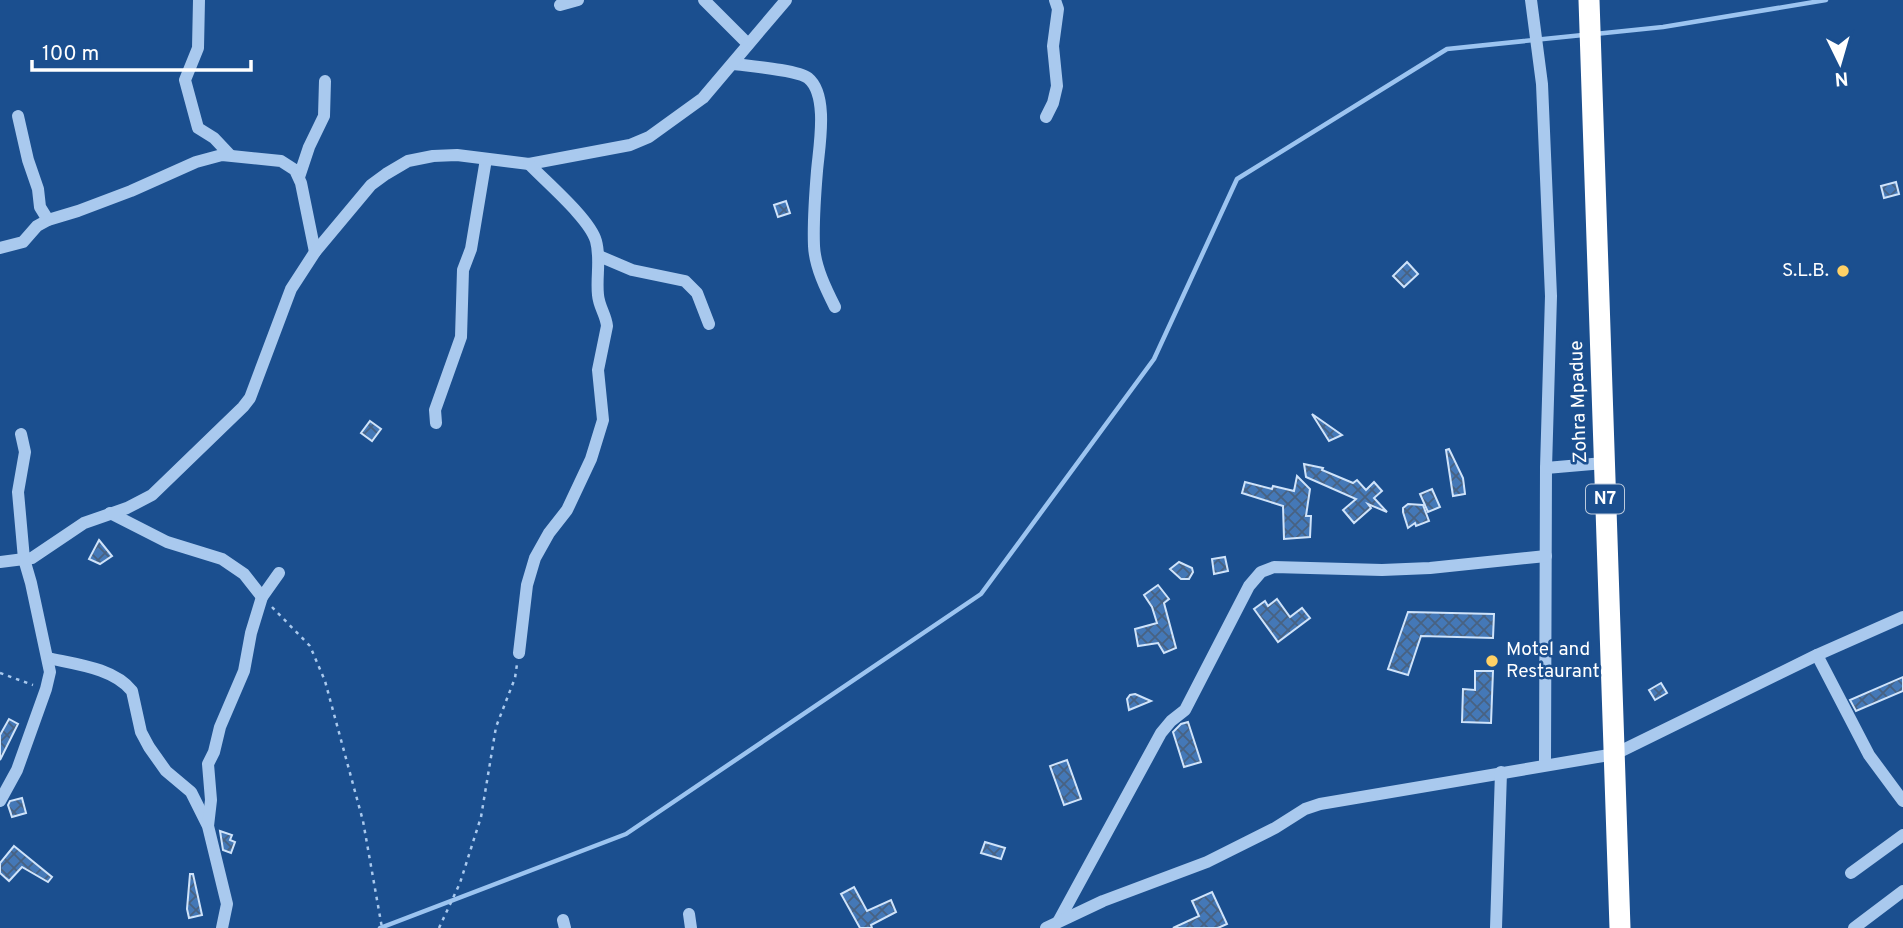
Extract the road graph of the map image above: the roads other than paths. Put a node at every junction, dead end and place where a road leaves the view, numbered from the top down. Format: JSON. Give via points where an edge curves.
{"nodes":[{"id":1,"x":198,"y":0,"type":"edge"},
{"id":2,"x":578,"y":0,"type":"edge"},
{"id":3,"x":704,"y":0,"type":"edge"},
{"id":4,"x":786,"y":0,"type":"edge"},
{"id":5,"x":1055,"y":0,"type":"edge"},
{"id":6,"x":1531,"y":0,"type":"edge"},
{"id":7,"x":1589,"y":0,"type":"edge"},
{"id":8,"x":560,"y":5,"type":"dead end"},
{"id":9,"x":748,"y":44,"type":"junction"},
{"id":10,"x":734,"y":64,"type":"junction"},
{"id":11,"x":325,"y":81,"type":"dead end"},
{"id":12,"x":18,"y":116,"type":"dead end"},
{"id":13,"x":1046,"y":117,"type":"dead end"},
{"id":14,"x":230,"y":155,"type":"junction"},
{"id":15,"x":486,"y":159,"type":"junction"},
{"id":16,"x":529,"y":164,"type":"junction"},
{"id":17,"x":299,"y":177,"type":"junction"},
{"id":18,"x":48,"y":220,"type":"junction"},
{"id":19,"x":0,"y":248,"type":"edge"},
{"id":20,"x":315,"y":252,"type":"junction"},
{"id":21,"x":599,"y":256,"type":"junction"},
{"id":22,"x":835,"y":307,"type":"dead end"},
{"id":23,"x":709,"y":324,"type":"dead end"},
{"id":24,"x":436,"y":424,"type":"dead end"},
{"id":25,"x":21,"y":434,"type":"dead end"},
{"id":26,"x":1604,"y":463,"type":"junction"},
{"id":27,"x":1546,"y":468,"type":"junction"},
{"id":28,"x":110,"y":513,"type":"junction"},
{"id":29,"x":1546,"y":556,"type":"junction"},
{"id":30,"x":24,"y":559,"type":"junction"},
{"id":31,"x":0,"y":562,"type":"edge"},
{"id":32,"x":279,"y":572,"type":"dead end"},
{"id":33,"x":262,"y":597,"type":"junction"},
{"id":34,"x":1903,"y":617,"type":"edge"},
{"id":35,"x":519,"y":653,"type":"road end"},
{"id":36,"x":1817,"y":655,"type":"junction"},
{"id":37,"x":48,"y":658,"type":"junction"},
{"id":38,"x":1615,"y":754,"type":"junction"},
{"id":39,"x":1545,"y":765,"type":"junction"},
{"id":40,"x":1501,"y":772,"type":"junction"},
{"id":41,"x":0,"y":801,"type":"edge"},
{"id":42,"x":1903,"y":801,"type":"edge"},
{"id":43,"x":208,"y":825,"type":"junction"},
{"id":44,"x":1903,"y":835,"type":"edge"},
{"id":45,"x":1851,"y":873,"type":"dead end"},
{"id":46,"x":1903,"y":891,"type":"edge"},
{"id":47,"x":689,"y":914,"type":"dead end"},
{"id":48,"x":1052,"y":925,"type":"edge"},
{"id":49,"x":222,"y":928,"type":"edge"},
{"id":50,"x":691,"y":928,"type":"edge"},
{"id":51,"x":1496,"y":928,"type":"edge"},
{"id":52,"x":1620,"y":928,"type":"edge"},
{"id":53,"x":1854,"y":928,"type":"edge"}],
"edges":[{"from":1,"to":14,"type":"street","via":[[198,48],[186,80],[198,128]]},
{"from":2,"to":8,"type":"street"},
{"from":3,"to":9,"type":"street"},
{"from":4,"to":9,"type":"street"},
{"from":5,"to":13,"type":"street","via":[[1057,86]]},
{"from":6,"to":27,"type":"street","via":[[1542,84],[1550,296]]},
{"from":7,"to":26,"type":"highway","name":"Zohra Mpadue","number":"N7"},
{"from":9,"to":10,"type":"street"},
{"from":10,"to":16,"type":"street","via":[[694,106],[649,137],[630,145]]},
{"from":10,"to":22,"type":"street","via":[[802,74],[818,94],[822,142],[814,248]]},
{"from":11,"to":17,"type":"street","via":[[324,116]]},
{"from":12,"to":18,"type":"street","via":[[40,207]]},
{"from":14,"to":17,"type":"street","via":[[281,161]]},
{"from":14,"to":18,"type":"street","via":[[196,162]]},
{"from":15,"to":16,"type":"street"},
{"from":15,"to":20,"type":"street","via":[[457,155],[408,161],[371,186]]},
{"from":15,"to":24,"type":"street","via":[[471,249],[463,270],[461,337],[435,410]]},
{"from":16,"to":21,"type":"street","via":[[585,222]]},
{"from":17,"to":20,"type":"street"},
{"from":18,"to":19,"type":"street","via":[[23,242]]},
{"from":20,"to":28,"type":"street","via":[[286,297],[243,407],[152,495]]},
{"from":21,"to":23,"type":"street","via":[[632,270],[685,281],[697,293]]},
{"from":21,"to":35,"type":"street","via":[[598,293],[607,319],[598,370],[603,420],[567,510],[535,558]]},
{"from":25,"to":30,"type":"street","via":[[24,452],[18,492]]},
{"from":26,"to":27,"type":"street"},
{"from":26,"to":38,"type":"highway","name":"Zohra Mpadue","number":"N7"},
{"from":27,"to":29,"type":"street"},
{"from":28,"to":30,"type":"street"},
{"from":28,"to":33,"type":"street","via":[[167,542],[222,559],[244,574]]},
{"from":29,"to":39,"type":"street"},
{"from":29,"to":48,"type":"street","via":[[1430,568],[1286,566],[1261,572],[1185,710],[1161,733]]},
{"from":30,"to":31,"type":"street"},
{"from":30,"to":37,"type":"street"},
{"from":32,"to":33,"type":"street"},
{"from":33,"to":43,"type":"street","via":[[244,671],[208,764]]},
{"from":34,"to":36,"type":"street"},
{"from":36,"to":38,"type":"street"},
{"from":36,"to":42,"type":"street","via":[[1869,755]]},
{"from":37,"to":41,"type":"street","via":[[46,689],[17,770]]},
{"from":37,"to":43,"type":"street","via":[[92,668],[128,686],[149,747],[166,771],[191,792]]},
{"from":38,"to":39,"type":"street"},
{"from":38,"to":52,"type":"highway","name":"Zohra Mpadue","number":"N7"},
{"from":39,"to":40,"type":"street"},
{"from":40,"to":48,"type":"street","via":[[1320,804],[1207,862]]},
{"from":40,"to":51,"type":"street"},
{"from":43,"to":49,"type":"street","via":[[227,904]]},
{"from":44,"to":45,"type":"street"},
{"from":46,"to":53,"type":"street"},
{"from":47,"to":50,"type":"street"}]}
